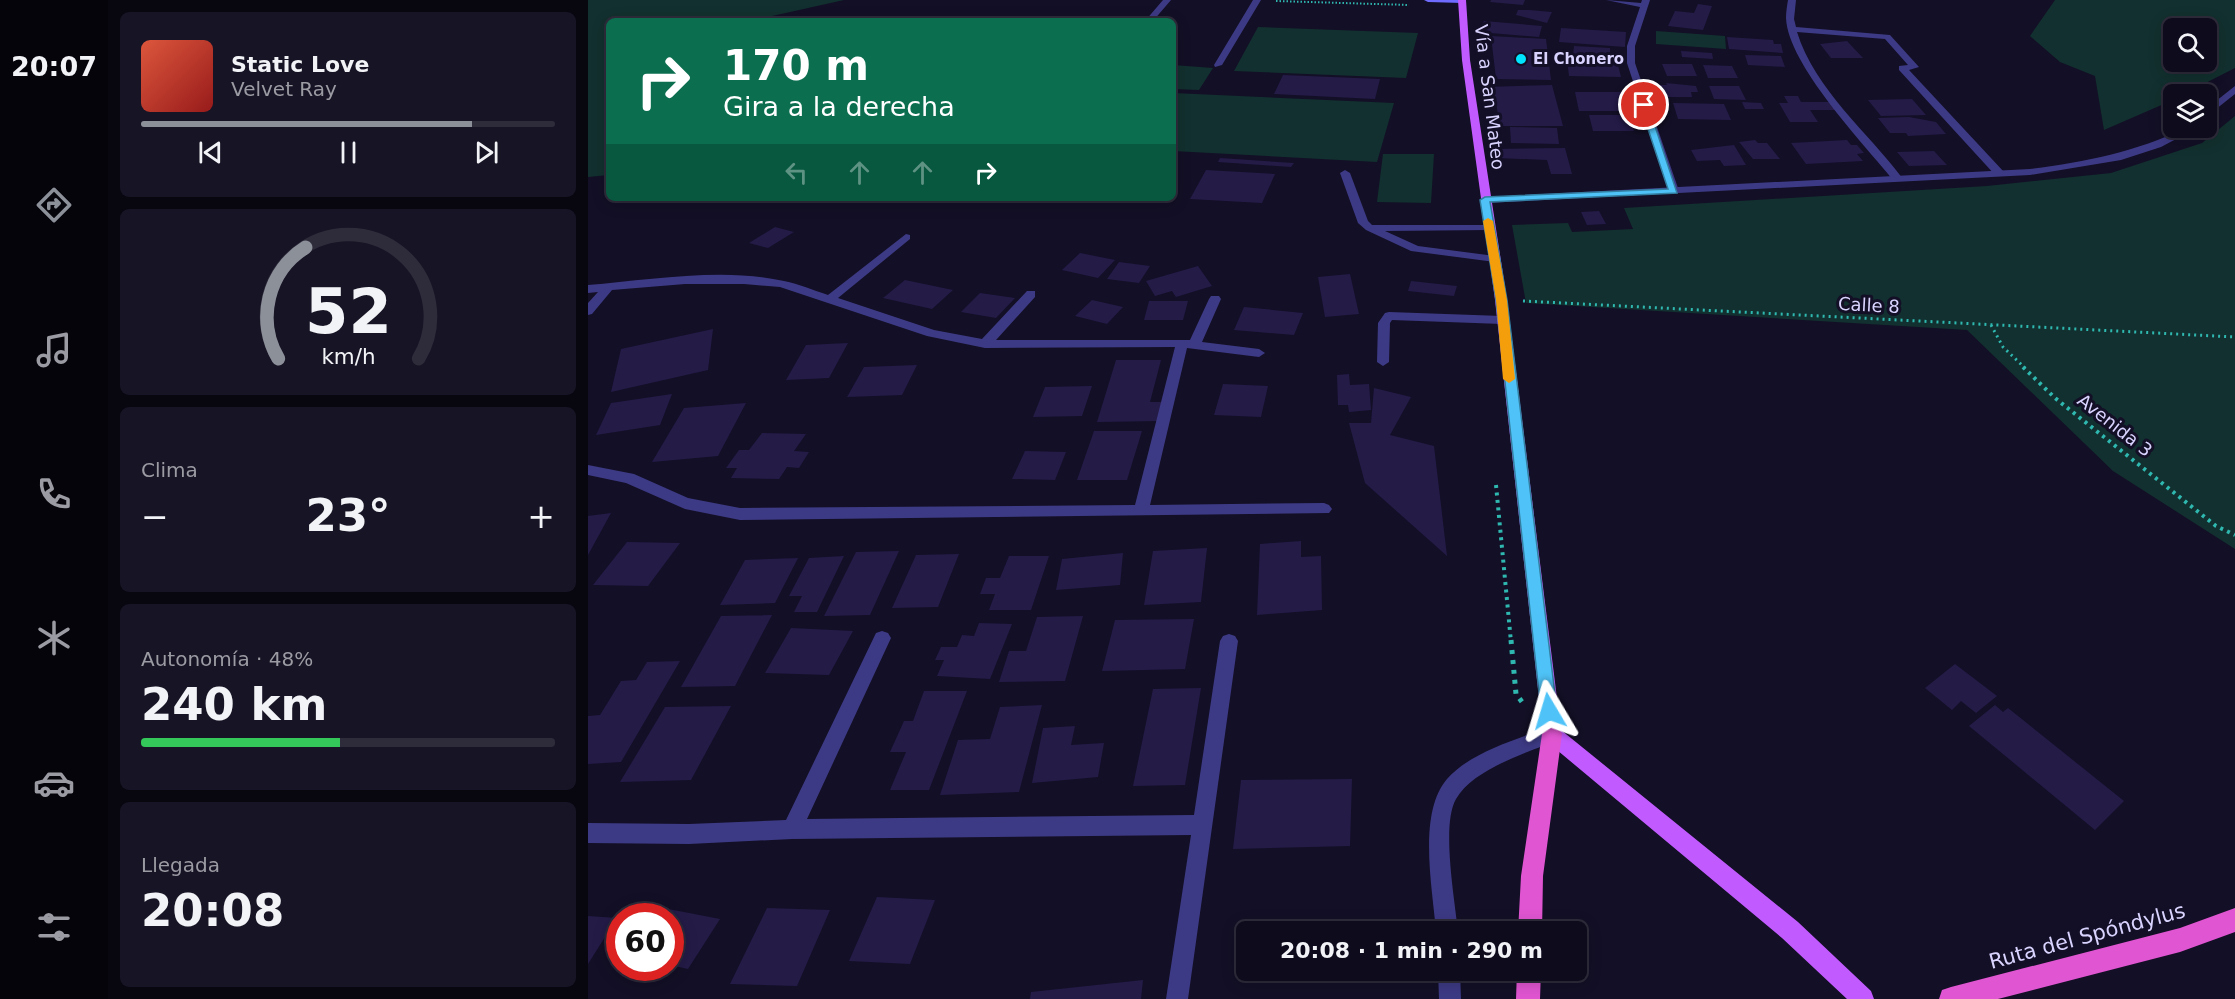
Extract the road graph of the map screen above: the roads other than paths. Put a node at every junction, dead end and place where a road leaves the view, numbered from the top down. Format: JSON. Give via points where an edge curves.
{"nodes":[{"id":1,"x":1167,"y":0,"type":"edge"},
{"id":2,"x":1257,"y":0,"type":"edge"},
{"id":3,"x":1428,"y":0,"type":"edge"},
{"id":4,"x":1462,"y":0,"type":"edge"},
{"id":5,"x":1610,"y":0,"type":"edge"},
{"id":6,"x":1792,"y":0,"type":"edge"},
{"id":7,"x":1644,"y":2,"type":"edge"},
{"id":8,"x":1152,"y":18,"type":"edge"},
{"id":9,"x":1792,"y":29,"type":"junction"},
{"id":10,"x":1218,"y":65,"type":"dead end"},
{"id":11,"x":2235,"y":89,"type":"edge"},
{"id":12,"x":2217,"y":105,"type":"edge"},
{"id":13,"x":2174,"y":138,"type":"edge"},
{"id":14,"x":1345,"y":173,"type":"dead end"},
{"id":15,"x":2001,"y":174,"type":"junction"},
{"id":16,"x":1898,"y":179,"type":"junction"},
{"id":17,"x":1674,"y":191,"type":"junction"},
{"id":18,"x":1485,"y":200,"type":"junction"},
{"id":19,"x":1489,"y":227,"type":"junction"},
{"id":20,"x":1370,"y":228,"type":"junction"},
{"id":21,"x":906,"y":237,"type":"dead end"},
{"id":22,"x":1495,"y":260,"type":"junction"},
{"id":23,"x":609,"y":285,"type":"junction"},
{"id":24,"x":588,"y":289,"type":"edge"},
{"id":25,"x":1030,"y":294,"type":"dead end"},
{"id":26,"x":830,"y":299,"type":"junction"},
{"id":27,"x":1215,"y":299,"type":"dead end"},
{"id":28,"x":588,"y":311,"type":"edge"},
{"id":29,"x":1502,"y":320,"type":"junction"},
{"id":30,"x":1189,"y":343,"type":"junction"},
{"id":31,"x":985,"y":344,"type":"junction"},
{"id":32,"x":1259,"y":353,"type":"dead end"},
{"id":33,"x":1383,"y":362,"type":"dead end"},
{"id":34,"x":588,"y":470,"type":"edge"},
{"id":35,"x":1324,"y":509,"type":"dead end"},
{"id":36,"x":1141,"y":510,"type":"junction"},
{"id":37,"x":882,"y":638,"type":"dead end"},
{"id":38,"x":1229,"y":641,"type":"dead end"},
{"id":39,"x":1552,"y":734,"type":"junction"},
{"id":40,"x":1201,"y":825,"type":"junction"},
{"id":41,"x":792,"y":829,"type":"junction"},
{"id":42,"x":588,"y":833,"type":"edge"},
{"id":43,"x":2235,"y":920,"type":"edge"},
{"id":44,"x":1446,"y":921,"type":"edge"},
{"id":45,"x":1530,"y":921,"type":"edge"},
{"id":46,"x":1449,"y":981,"type":"edge"},
{"id":47,"x":1529,"y":981,"type":"edge"},
{"id":48,"x":1177,"y":999,"type":"edge"},
{"id":49,"x":1450,"y":999,"type":"edge"},
{"id":50,"x":1528,"y":999,"type":"edge"},
{"id":51,"x":1863,"y":999,"type":"edge"},
{"id":52,"x":1951,"y":999,"type":"edge"}],
"edges":[{"from":1,"to":8,"type":"street"},
{"from":2,"to":10,"type":"street"},
{"from":3,"to":4,"type":"main road"},
{"from":4,"to":18,"type":"main road","name":"Vía a San Mateo"},
{"from":5,"to":7,"type":"street"},
{"from":6,"to":9,"type":"street","via":[[1788,15]]},
{"from":7,"to":17,"type":"street","via":[[1631,46],[1631,63]]},
{"from":9,"to":15,"type":"street","via":[[1887,37],[1915,67],[1902,68]]},
{"from":9,"to":16,"type":"street","via":[[1811,72]]},
{"from":11,"to":12,"type":"street"},
{"from":13,"to":15,"type":"street","via":[[2135,154]]},
{"from":14,"to":20,"type":"street","via":[[1363,223]]},
{"from":15,"to":16,"type":"street"},
{"from":16,"to":17,"type":"street"},
{"from":17,"to":18,"type":"street"},
{"from":18,"to":19,"type":"main road","name":"Vía a San Mateo"},
{"from":19,"to":20,"type":"street"},
{"from":19,"to":22,"type":"main road","name":"Vía a San Mateo"},
{"from":20,"to":22,"type":"street","via":[[1415,249]]},
{"from":21,"to":26,"type":"street"},
{"from":22,"to":29,"type":"main road","name":"Vía a San Mateo"},
{"from":23,"to":24,"type":"street"},
{"from":23,"to":26,"type":"street","via":[[685,279],[744,280],[782,284]]},
{"from":23,"to":28,"type":"street"},
{"from":25,"to":31,"type":"street"},
{"from":26,"to":31,"type":"street","via":[[878,318]]},
{"from":27,"to":30,"type":"street"},
{"from":29,"to":33,"type":"street","via":[[1389,316],[1384,323]]},
{"from":29,"to":39,"type":"main road","name":"Vía a San Mateo"},
{"from":30,"to":31,"type":"street"},
{"from":30,"to":32,"type":"street"},
{"from":30,"to":36,"type":"street"},
{"from":34,"to":36,"type":"street","via":[[628,478],[685,503],[740,514]]},
{"from":35,"to":36,"type":"street"},
{"from":37,"to":41,"type":"street"},
{"from":38,"to":40,"type":"street"},
{"from":39,"to":44,"type":"street","via":[[1492,758],[1465,776],[1446,796],[1440,826]]},
{"from":39,"to":45,"type":"highway","via":[[1532,876]]},
{"from":39,"to":51,"type":"main road","via":[[1790,930]]},
{"from":40,"to":41,"type":"street"},
{"from":40,"to":48,"type":"street"},
{"from":41,"to":42,"type":"street"},
{"from":43,"to":52,"type":"highway","name":"Ruta del Spóndylus","via":[[2180,940]]},
{"from":46,"to":49,"type":"street"},
{"from":47,"to":50,"type":"highway"}]}
